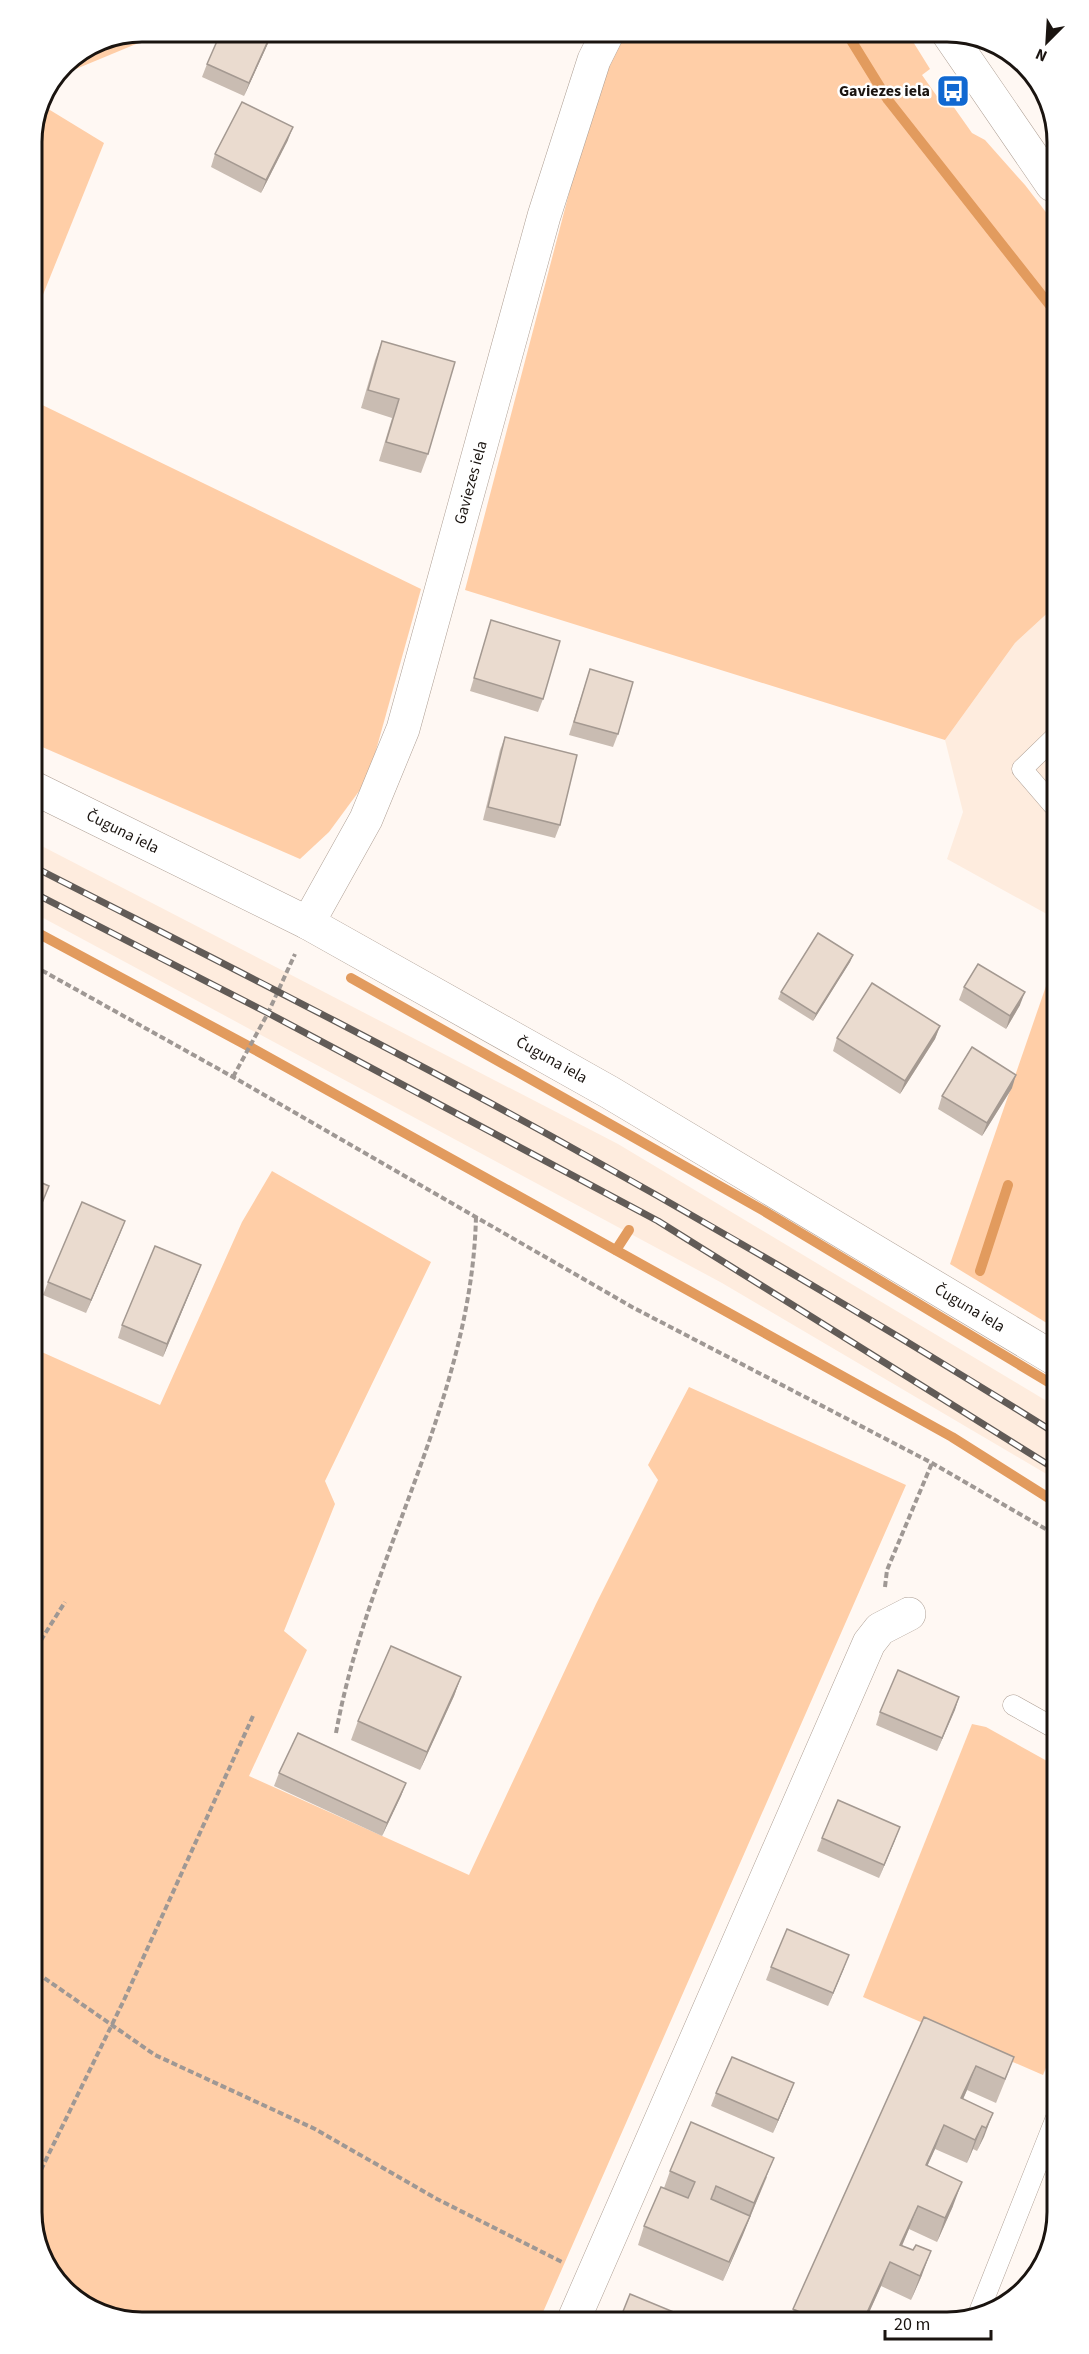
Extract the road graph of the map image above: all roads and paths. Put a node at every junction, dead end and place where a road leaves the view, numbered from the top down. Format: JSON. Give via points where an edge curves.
{"nodes":[{"id":1,"x":603,"y":42,"type":"edge"},
{"id":2,"x":954,"y":42,"type":"edge"},
{"id":3,"x":1047,"y":177,"type":"edge"},
{"id":4,"x":1047,"y":745,"type":"edge"},
{"id":5,"x":42,"y":792,"type":"edge"},
{"id":6,"x":1047,"y":798,"type":"edge"},
{"id":7,"x":308,"y":923,"type":"junction"},
{"id":8,"x":42,"y":970,"type":"edge"},
{"id":9,"x":233,"y":1077,"type":"junction"},
{"id":10,"x":476,"y":1216,"type":"junction"},
{"id":11,"x":1047,"y":1354,"type":"edge"},
{"id":12,"x":932,"y":1463,"type":"junction"},
{"id":13,"x":1047,"y":1530,"type":"edge"},
{"id":14,"x":887,"y":1570,"type":"dead end"},
{"id":15,"x":65,"y":1602,"type":"dead end"},
{"id":16,"x":909,"y":1614,"type":"dead end"},
{"id":17,"x":42,"y":1638,"type":"edge"},
{"id":18,"x":1013,"y":1705,"type":"dead end"},
{"id":19,"x":253,"y":1716,"type":"dead end"},
{"id":20,"x":1047,"y":1724,"type":"edge"},
{"id":21,"x":336,"y":1733,"type":"dead end"},
{"id":22,"x":42,"y":1977,"type":"edge"},
{"id":23,"x":111,"y":2026,"type":"junction"},
{"id":24,"x":1047,"y":2140,"type":"edge"},
{"id":25,"x":42,"y":2168,"type":"edge"},
{"id":26,"x":593,"y":2277,"type":"junction"},
{"id":27,"x":981,"y":2306,"type":"edge"},
{"id":28,"x":577,"y":2312,"type":"edge"}],
"edges":[{"from":1,"to":7,"type":"street","name":"Gaviezes iela","via":[[544,216],[403,729],[366,819]]},
{"from":2,"to":3,"type":"street"},
{"from":4,"to":6,"type":"lane","via":[[1022,769]]},
{"from":5,"to":7,"type":"street","name":"Čuguna iela"},
{"from":7,"to":9,"type":"path","via":[[268,1013]]},
{"from":7,"to":11,"type":"street","name":"Čuguna iela","via":[[609,1092]]},
{"from":8,"to":9,"type":"path"},
{"from":9,"to":10,"type":"path"},
{"from":10,"to":12,"type":"path","via":[[632,1306]]},
{"from":10,"to":21,"type":"path","via":[[472,1284],[457,1357],[366,1618]]},
{"from":12,"to":13,"type":"path"},
{"from":12,"to":14,"type":"path"},
{"from":15,"to":17,"type":"path"},
{"from":16,"to":26,"type":"street","via":[[880,1629],[868,1643]]},
{"from":18,"to":20,"type":"lane"},
{"from":19,"to":23,"type":"path"},
{"from":22,"to":23,"type":"path"},
{"from":23,"to":25,"type":"path"},
{"from":23,"to":26,"type":"path","via":[[154,2055],[315,2129],[437,2199]]},
{"from":24,"to":27,"type":"lane"},
{"from":26,"to":28,"type":"street"}]}
